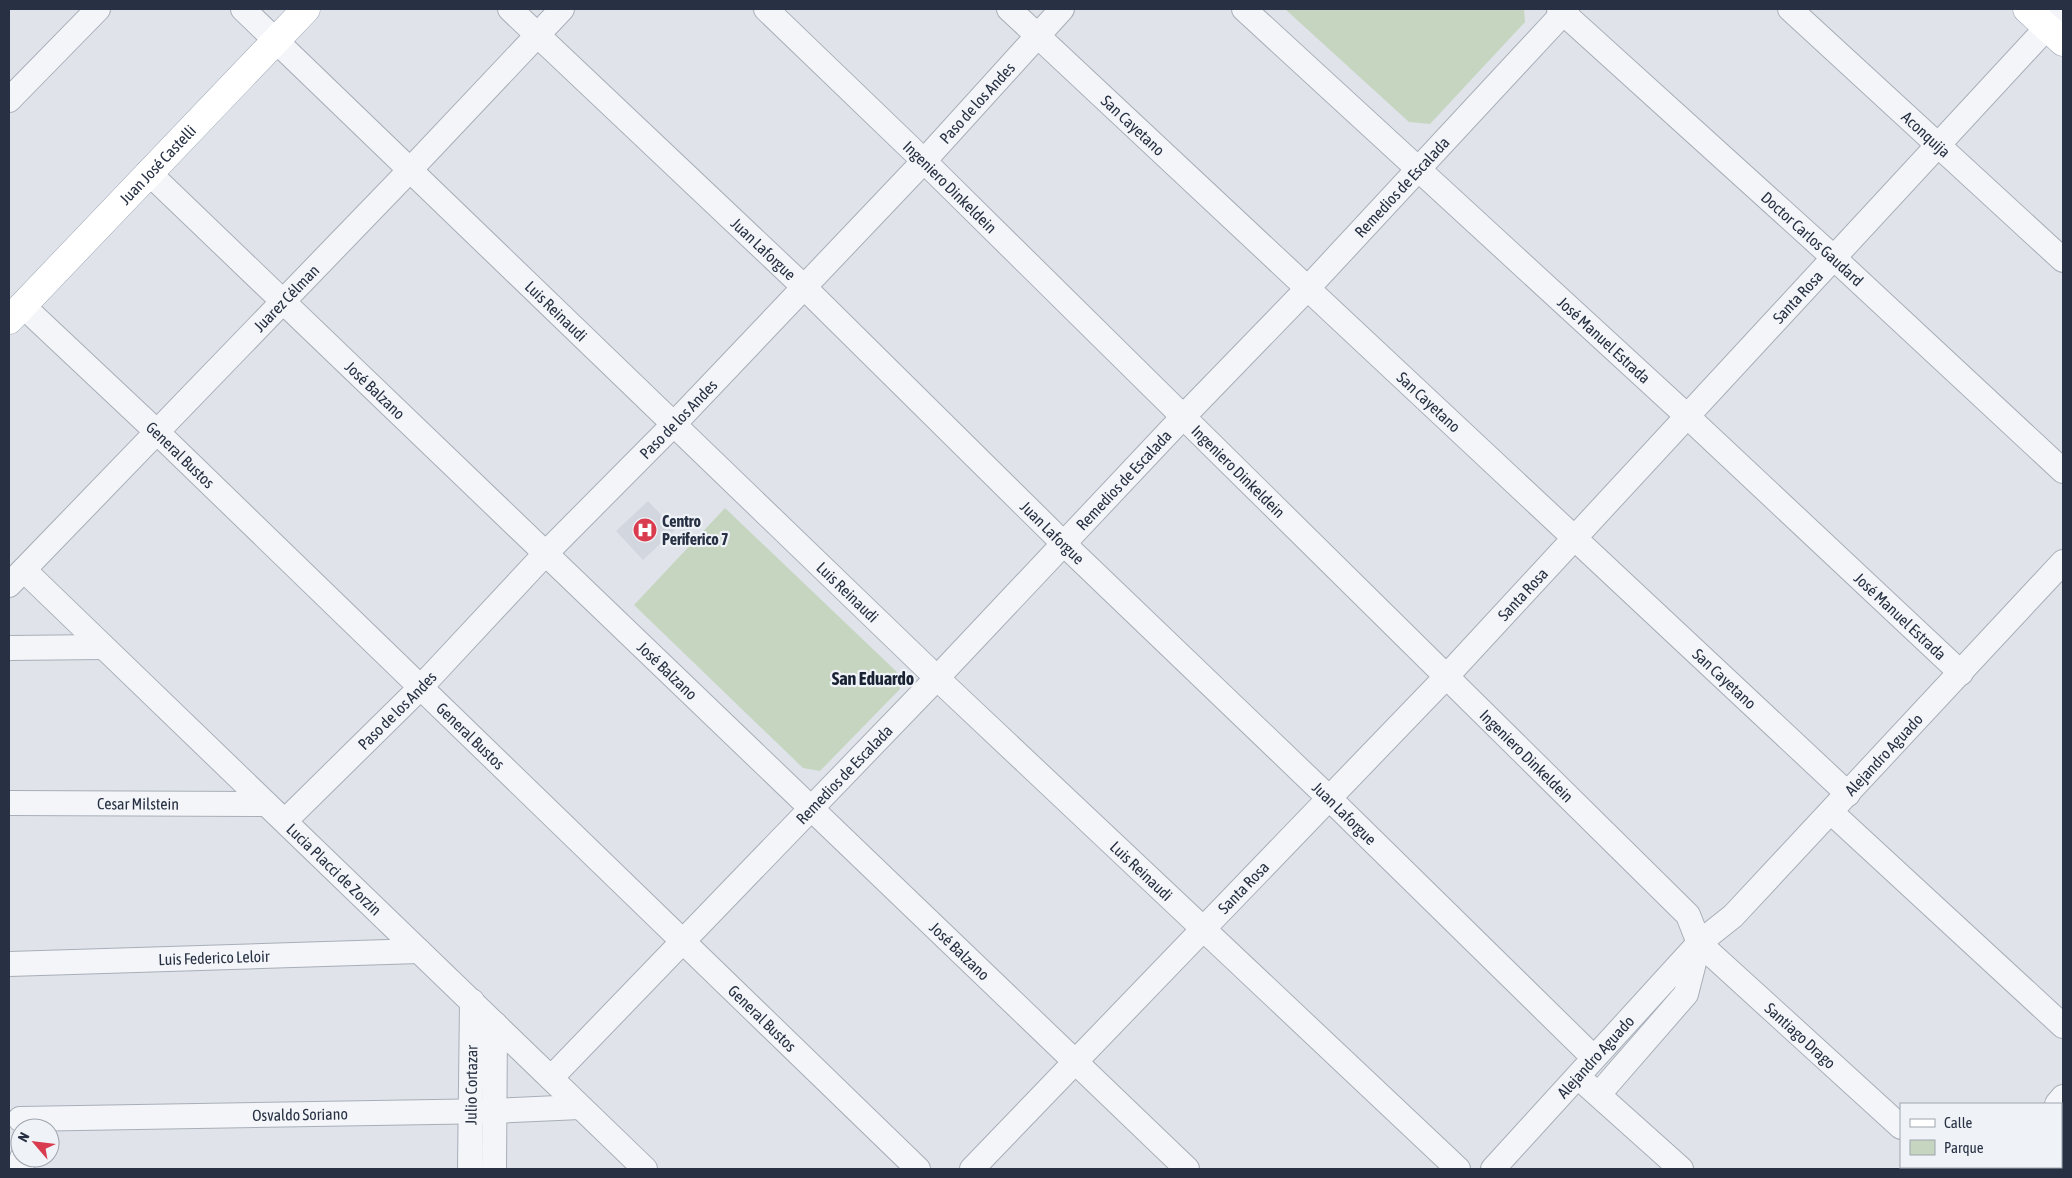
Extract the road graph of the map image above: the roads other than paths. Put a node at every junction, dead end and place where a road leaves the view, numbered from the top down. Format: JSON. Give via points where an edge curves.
{"nodes":[{"id":1,"x":98,"y":9,"type":"edge"},
{"id":2,"x":243,"y":9,"type":"edge"},
{"id":3,"x":306,"y":9,"type":"edge"},
{"id":4,"x":510,"y":9,"type":"edge"},
{"id":5,"x":562,"y":9,"type":"edge"},
{"id":6,"x":766,"y":9,"type":"edge"},
{"id":7,"x":1009,"y":9,"type":"edge"},
{"id":8,"x":1062,"y":9,"type":"edge"},
{"id":9,"x":1244,"y":9,"type":"edge"},
{"id":10,"x":1790,"y":9,"type":"edge"},
{"id":11,"x":2027,"y":9,"type":"edge"},
{"id":12,"x":1563,"y":10,"type":"edge"},
{"id":13,"x":2058,"y":27,"type":"edge"},
{"id":14,"x":1038,"y":35,"type":"junction"},
{"id":15,"x":537,"y":36,"type":"junction"},
{"id":16,"x":275,"y":40,"type":"junction"},
{"id":17,"x":11,"y":94,"type":"edge"},
{"id":18,"x":1938,"y":145,"type":"junction"},
{"id":19,"x":924,"y":161,"type":"junction"},
{"id":20,"x":1418,"y":170,"type":"junction"},
{"id":21,"x":409,"y":171,"type":"junction"},
{"id":22,"x":148,"y":172,"type":"junction"},
{"id":23,"x":1834,"y":258,"type":"junction"},
{"id":24,"x":2063,"y":260,"type":"edge"},
{"id":25,"x":804,"y":288,"type":"junction"},
{"id":26,"x":1307,"y":289,"type":"junction"},
{"id":27,"x":282,"y":301,"type":"junction"},
{"id":28,"x":16,"y":312,"type":"edge"},
{"id":29,"x":1687,"y":416,"type":"junction"},
{"id":30,"x":1182,"y":418,"type":"junction"},
{"id":31,"x":674,"y":424,"type":"junction"},
{"id":32,"x":157,"y":432,"type":"junction"},
{"id":33,"x":2063,"y":471,"type":"edge"},
{"id":34,"x":1576,"y":539,"type":"junction"},
{"id":35,"x":1064,"y":544,"type":"junction"},
{"id":36,"x":546,"y":554,"type":"junction"},
{"id":37,"x":2063,"y":562,"type":"edge"},
{"id":38,"x":16,"y":578,"type":"edge"},
{"id":39,"x":103,"y":647,"type":"junction"},
{"id":40,"x":9,"y":648,"type":"edge"},
{"id":41,"x":1961,"y":673,"type":"junction"},
{"id":42,"x":937,"y":678,"type":"junction"},
{"id":43,"x":1446,"y":678,"type":"junction"},
{"id":44,"x":420,"y":688,"type":"junction"},
{"id":45,"x":1848,"y":794,"type":"junction"},
{"id":46,"x":1330,"y":799,"type":"junction"},
{"id":47,"x":9,"y":803,"type":"edge"},
{"id":48,"x":266,"y":804,"type":"junction"},
{"id":49,"x":810,"y":808,"type":"junction"},
{"id":50,"x":1831,"y":812,"type":"junction"},
{"id":51,"x":286,"y":820,"type":"junction"},
{"id":52,"x":1203,"y":930,"type":"junction"},
{"id":53,"x":684,"y":942,"type":"junction"},
{"id":54,"x":1699,"y":943,"type":"junction"},
{"id":55,"x":419,"y":951,"type":"junction"},
{"id":56,"x":9,"y":964,"type":"edge"},
{"id":57,"x":472,"y":1001,"type":"junction"},
{"id":58,"x":495,"y":1024,"type":"junction"},
{"id":59,"x":2063,"y":1026,"type":"edge"},
{"id":60,"x":1593,"y":1057,"type":"junction"},
{"id":61,"x":1076,"y":1062,"type":"junction"},
{"id":62,"x":1578,"y":1076,"type":"junction"},
{"id":63,"x":551,"y":1078,"type":"junction"},
{"id":64,"x":1599,"y":1094,"type":"junction"},
{"id":65,"x":580,"y":1107,"type":"junction"},
{"id":66,"x":494,"y":1111,"type":"junction"},
{"id":67,"x":469,"y":1112,"type":"junction"},
{"id":68,"x":16,"y":1117,"type":"edge"},
{"id":69,"x":1900,"y":1126,"type":"edge"},
{"id":70,"x":470,"y":1169,"type":"edge"},
{"id":71,"x":494,"y":1169,"type":"edge"},
{"id":72,"x":645,"y":1169,"type":"edge"},
{"id":73,"x":918,"y":1169,"type":"edge"},
{"id":74,"x":972,"y":1169,"type":"edge"},
{"id":75,"x":1187,"y":1169,"type":"edge"},
{"id":76,"x":1458,"y":1169,"type":"edge"},
{"id":77,"x":1492,"y":1169,"type":"edge"},
{"id":78,"x":1681,"y":1169,"type":"edge"}],
"edges":[{"from":1,"to":17,"type":"street"},
{"from":2,"to":16,"type":"street","name":"Luis Reinaudi"},
{"from":3,"to":16,"type":"main road","name":"Juan José Castelli"},
{"from":4,"to":15,"type":"street","name":"Juan Laforgue"},
{"from":5,"to":15,"type":"street","name":"Juarez Célman"},
{"from":6,"to":19,"type":"street","name":"Ingeniero Dinkeldein"},
{"from":7,"to":14,"type":"street","name":"San Cayetano"},
{"from":8,"to":14,"type":"street","name":"Paso de los Andes"},
{"from":9,"to":20,"type":"street","name":"José Manuel Estrada"},
{"from":10,"to":18,"type":"street","name":"Aconquija"},
{"from":11,"to":13,"type":"main road"},
{"from":12,"to":20,"type":"street","name":"Remedios de Escalada"},
{"from":12,"to":23,"type":"street","name":"Doctor Carlos Gaudard"},
{"from":13,"to":18,"type":"street","name":"Santa Rosa"},
{"from":14,"to":19,"type":"street","name":"Paso de los Andes"},
{"from":14,"to":26,"type":"street","name":"San Cayetano"},
{"from":15,"to":21,"type":"street","name":"Juarez Célman"},
{"from":15,"to":25,"type":"street","name":"Juan Laforgue"},
{"from":16,"to":21,"type":"street","name":"Luis Reinaudi"},
{"from":16,"to":22,"type":"main road","name":"Juan José Castelli"},
{"from":18,"to":23,"type":"street","name":"Santa Rosa"},
{"from":18,"to":24,"type":"street","name":"Aconquija"},
{"from":19,"to":25,"type":"street","name":"Paso de los Andes"},
{"from":19,"to":30,"type":"street","name":"Ingeniero Dinkeldein"},
{"from":20,"to":26,"type":"street","name":"Remedios de Escalada"},
{"from":20,"to":29,"type":"street","name":"José Manuel Estrada"},
{"from":21,"to":27,"type":"street","name":"Juarez Célman"},
{"from":21,"to":31,"type":"street","name":"Luis Reinaudi"},
{"from":22,"to":27,"type":"street","name":"José Balzano"},
{"from":22,"to":28,"type":"main road","name":"Juan José Castelli"},
{"from":23,"to":29,"type":"street","name":"Santa Rosa"},
{"from":23,"to":33,"type":"street","name":"Doctor Carlos Gaudard"},
{"from":25,"to":31,"type":"street","name":"Paso de los Andes"},
{"from":25,"to":35,"type":"street","name":"Juan Laforgue"},
{"from":26,"to":30,"type":"street","name":"Remedios de Escalada"},
{"from":26,"to":34,"type":"street","name":"San Cayetano"},
{"from":27,"to":32,"type":"street","name":"Juarez Célman"},
{"from":27,"to":36,"type":"street","name":"José Balzano"},
{"from":28,"to":32,"type":"street","name":"General Bustos"},
{"from":29,"to":34,"type":"street","name":"Santa Rosa"},
{"from":29,"to":41,"type":"street","name":"José Manuel Estrada"},
{"from":30,"to":35,"type":"street","name":"Remedios de Escalada"},
{"from":30,"to":43,"type":"street","name":"Ingeniero Dinkeldein"},
{"from":31,"to":36,"type":"street","name":"Paso de los Andes"},
{"from":31,"to":42,"type":"street","name":"Luis Reinaudi"},
{"from":32,"to":38,"type":"street","name":"Juarez Célman"},
{"from":32,"to":44,"type":"street","name":"General Bustos"},
{"from":34,"to":43,"type":"street","name":"Santa Rosa"},
{"from":34,"to":45,"type":"street","name":"San Cayetano"},
{"from":35,"to":42,"type":"street","name":"Remedios de Escalada"},
{"from":35,"to":46,"type":"street","name":"Juan Laforgue"},
{"from":36,"to":44,"type":"street","name":"Paso de los Andes"},
{"from":36,"to":49,"type":"street","name":"José Balzano"},
{"from":37,"to":41,"type":"street","name":"Alejandro Aguado"},
{"from":38,"to":39,"type":"street","name":"Lucia Placci de Zorzin"},
{"from":39,"to":40,"type":"street"},
{"from":39,"to":48,"type":"street","name":"Lucia Placci de Zorzin"},
{"from":41,"to":45,"type":"street","name":"Alejandro Aguado"},
{"from":42,"to":49,"type":"street","name":"Remedios de Escalada"},
{"from":42,"to":52,"type":"street","name":"Luis Reinaudi"},
{"from":43,"to":46,"type":"street","name":"Santa Rosa"},
{"from":43,"to":54,"type":"street","name":"Ingeniero Dinkeldein","via":[[1688,915]]},
{"from":44,"to":51,"type":"street","name":"Paso de los Andes"},
{"from":44,"to":53,"type":"street","name":"General Bustos"},
{"from":45,"to":50,"type":"street","name":"Alejandro Aguado"},
{"from":46,"to":52,"type":"street","name":"Santa Rosa"},
{"from":46,"to":60,"type":"street","name":"Juan Laforgue"},
{"from":47,"to":48,"type":"street","name":"Cesar Milstein"},
{"from":48,"to":51,"type":"street","name":"Lucia Placci de Zorzin"},
{"from":49,"to":53,"type":"street","name":"Remedios de Escalada"},
{"from":49,"to":61,"type":"street","name":"José Balzano"},
{"from":50,"to":54,"type":"street","name":"Alejandro Aguado","via":[[1733,916]]},
{"from":50,"to":59,"type":"street"},
{"from":51,"to":55,"type":"street","name":"Lucia Placci de Zorzin"},
{"from":52,"to":61,"type":"street","name":"Santa Rosa"},
{"from":52,"to":76,"type":"street","name":"Luis Reinaudi"},
{"from":53,"to":63,"type":"street","name":"Remedios de Escalada"},
{"from":53,"to":73,"type":"street","name":"General Bustos"},
{"from":54,"to":60,"type":"street","name":"Alejandro Aguado"},
{"from":54,"to":64,"type":"street","name":"Alejandro Aguado","via":[[1686,994]]},
{"from":54,"to":69,"type":"street","name":"Santiago Drago"},
{"from":55,"to":56,"type":"street","name":"Luis Federico Leloir"},
{"from":55,"to":57,"type":"street","name":"Lucia Placci de Zorzin"},
{"from":57,"to":58,"type":"street","name":"Lucia Placci de Zorzin"},
{"from":57,"to":67,"type":"street","name":"Julio Cortazar"},
{"from":58,"to":63,"type":"street","name":"Lucia Placci de Zorzin"},
{"from":58,"to":66,"type":"street","name":"Julio Cortazar"},
{"from":60,"to":62,"type":"street","name":"Alejandro Aguado"},
{"from":61,"to":74,"type":"street","name":"Santa Rosa"},
{"from":61,"to":75,"type":"street","name":"José Balzano"},
{"from":62,"to":64,"type":"street"},
{"from":62,"to":77,"type":"street","name":"Alejandro Aguado"},
{"from":63,"to":65,"type":"street","name":"Lucia Placci de Zorzin"},
{"from":64,"to":78,"type":"street"},
{"from":65,"to":66,"type":"street","name":"Osvaldo Soriano"},
{"from":65,"to":72,"type":"street","name":"Lucia Placci de Zorzin"},
{"from":66,"to":67,"type":"street","name":"Osvaldo Soriano"},
{"from":66,"to":71,"type":"street","name":"Julio Cortazar"},
{"from":67,"to":68,"type":"street","name":"Osvaldo Soriano"},
{"from":67,"to":70,"type":"street","name":"Julio Cortazar"}]}
